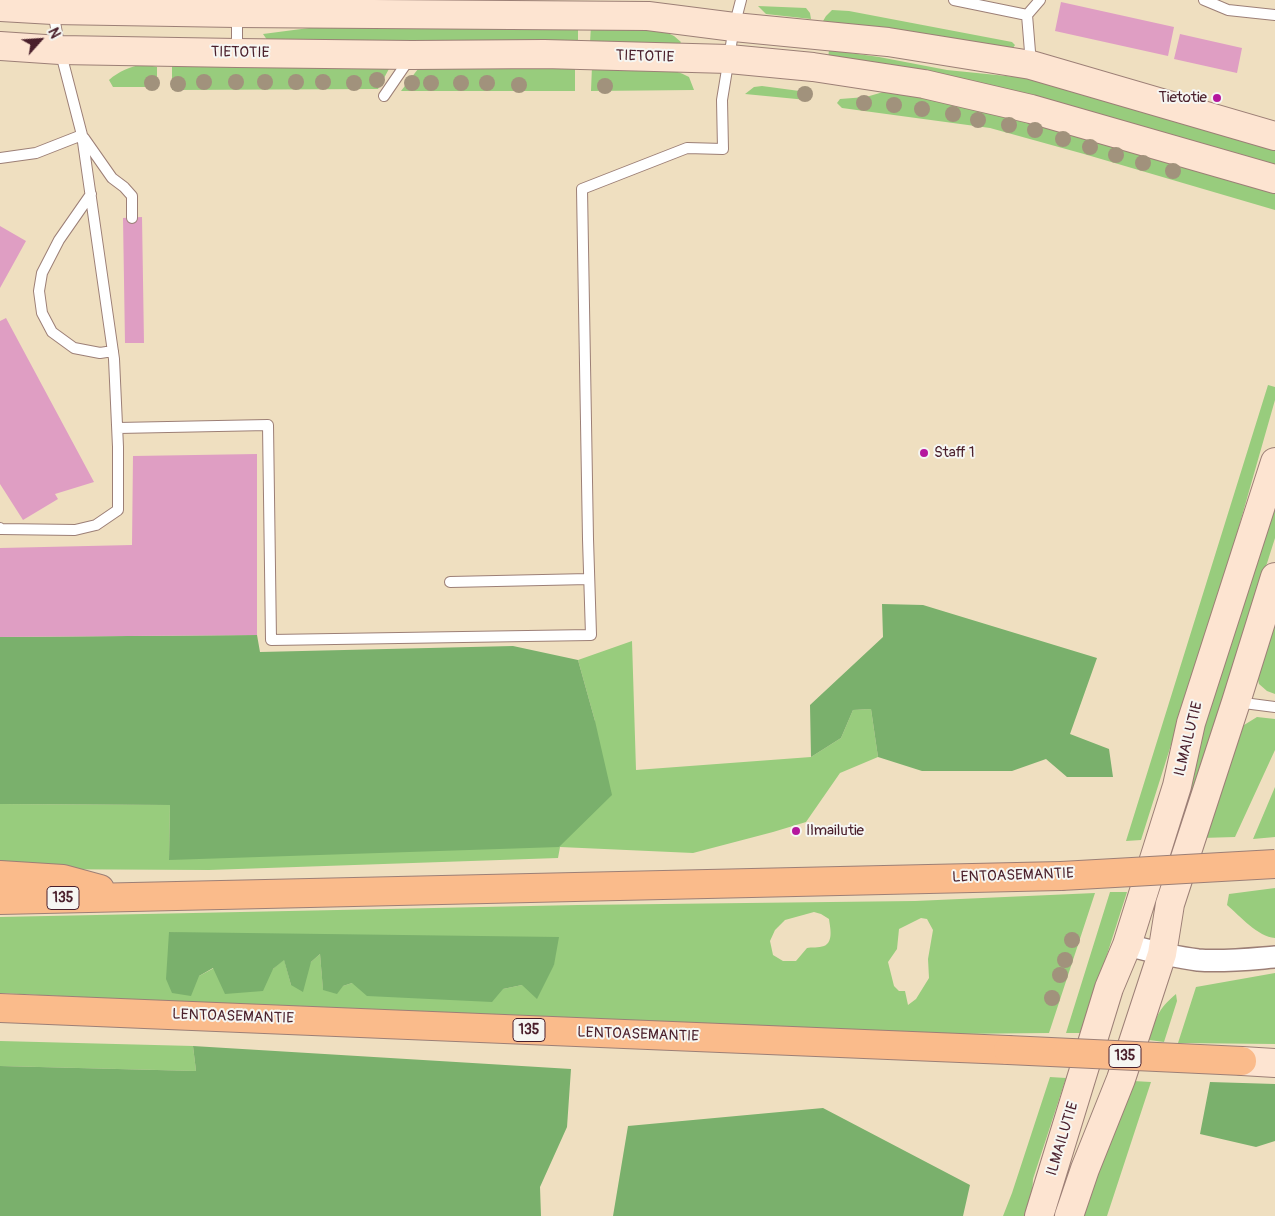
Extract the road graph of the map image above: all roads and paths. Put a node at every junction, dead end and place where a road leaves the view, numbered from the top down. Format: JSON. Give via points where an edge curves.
{"nodes":[{"id":1,"x":741,"y":0,"type":"edge"},
{"id":2,"x":954,"y":0,"type":"edge"},
{"id":3,"x":1040,"y":0,"type":"edge"},
{"id":4,"x":1204,"y":0,"type":"edge"},
{"id":5,"x":236,"y":6,"type":"edge"},
{"id":6,"x":0,"y":7,"type":"edge"},
{"id":7,"x":53,"y":10,"type":"junction"},
{"id":8,"x":1027,"y":15,"type":"junction"},
{"id":9,"x":1275,"y":15,"type":"edge"},
{"id":10,"x":734,"y":27,"type":"junction"},
{"id":11,"x":0,"y":46,"type":"edge"},
{"id":12,"x":60,"y":50,"type":"junction"},
{"id":13,"x":237,"y":53,"type":"junction"},
{"id":14,"x":412,"y":55,"type":"junction"},
{"id":15,"x":729,"y":60,"type":"junction"},
{"id":16,"x":1031,"y":65,"type":"junction"},
{"id":17,"x":384,"y":96,"type":"dead end"},
{"id":18,"x":82,"y":135,"type":"junction"},
{"id":19,"x":1275,"y":136,"type":"edge"},
{"id":20,"x":0,"y":158,"type":"edge"},
{"id":21,"x":1275,"y":179,"type":"edge"},
{"id":22,"x":90,"y":194,"type":"junction"},
{"id":23,"x":132,"y":218,"type":"dead end"},
{"id":24,"x":113,"y":351,"type":"junction"},
{"id":25,"x":118,"y":428,"type":"junction"},
{"id":26,"x":1275,"y":462,"type":"edge"},
{"id":27,"x":0,"y":528,"type":"edge"},
{"id":28,"x":1275,"y":577,"type":"edge"},
{"id":29,"x":590,"y":579,"type":"junction"},
{"id":30,"x":450,"y":582,"type":"dead end"},
{"id":31,"x":1236,"y":702,"type":"junction"},
{"id":32,"x":1275,"y":707,"type":"edge"},
{"id":33,"x":1275,"y":864,"type":"edge"},
{"id":34,"x":0,"y":876,"type":"edge"},
{"id":35,"x":126,"y":897,"type":"junction"},
{"id":36,"x":0,"y":900,"type":"edge"},
{"id":37,"x":1127,"y":945,"type":"junction"},
{"id":38,"x":1162,"y":954,"type":"junction"},
{"id":39,"x":1275,"y":957,"type":"edge"},
{"id":40,"x":0,"y":1008,"type":"edge"},
{"id":41,"x":50,"y":1010,"type":"junction"},
{"id":42,"x":0,"y":1022,"type":"edge"},
{"id":43,"x":1242,"y":1061,"type":"joint"},
{"id":44,"x":1275,"y":1063,"type":"edge"},
{"id":45,"x":1039,"y":1216,"type":"edge"},
{"id":46,"x":1069,"y":1216,"type":"edge"}],
"edges":[{"from":1,"to":10,"type":"lane"},
{"from":2,"to":8,"type":"lane"},
{"from":3,"to":8,"type":"lane"},
{"from":4,"to":9,"type":"lane","via":[[1228,10]]},
{"from":5,"to":7,"type":"main road"},
{"from":5,"to":10,"type":"main road","via":[[648,16]]},
{"from":5,"to":13,"type":"lane"},
{"from":6,"to":7,"type":"main road"},
{"from":7,"to":12,"type":"lane"},
{"from":8,"to":16,"type":"lane"},
{"from":10,"to":15,"type":"lane"},
{"from":10,"to":16,"type":"main road","via":[[888,42]]},
{"from":11,"to":12,"type":"main road","name":"TIETOTIE"},
{"from":12,"to":13,"type":"main road","name":"TIETOTIE"},
{"from":12,"to":18,"type":"lane"},
{"from":13,"to":14,"type":"main road","name":"TIETOTIE"},
{"from":14,"to":15,"type":"main road","name":"TIETOTIE","via":[[544,54]]},
{"from":14,"to":17,"type":"lane"},
{"from":15,"to":21,"type":"main road","name":"TIETOTIE","via":[[813,67],[924,84],[1031,109]]},
{"from":15,"to":29,"type":"lane","via":[[722,100],[723,148],[687,148],[582,189]]},
{"from":16,"to":19,"type":"main road"},
{"from":18,"to":20,"type":"lane","via":[[36,153]]},
{"from":18,"to":22,"type":"lane"},
{"from":18,"to":23,"type":"lane","via":[[112,178],[132,196]]},
{"from":22,"to":24,"type":"lane"},
{"from":22,"to":24,"type":"lane","via":[[59,240],[42,273],[39,291],[42,313],[52,332],[74,348],[100,353]]},
{"from":24,"to":25,"type":"lane"},
{"from":25,"to":27,"type":"lane","via":[[118,510],[96,525],[75,530]]},
{"from":25,"to":29,"type":"lane","via":[[268,425],[271,640],[591,634]]},
{"from":26,"to":37,"type":"main road","name":"ILMAILUTIE","via":[[1191,723],[1177,786]]},
{"from":28,"to":31,"type":"main road","name":"ILMAILUTIE"},
{"from":29,"to":30,"type":"lane"},
{"from":31,"to":32,"type":"lane"},
{"from":31,"to":38,"type":"main road","name":"ILMAILUTIE","via":[[1170,904]]},
{"from":33,"to":35,"type":"highway","name":"LENTOASEMANTIE","number":"135","bridge":true,"via":[[1061,876]]},
{"from":34,"to":35,"type":"highway","via":[[62,879]]},
{"from":35,"to":36,"type":"highway","name":"LENTOASEMANTIE","number":"135"},
{"from":37,"to":38,"type":"street"},
{"from":37,"to":45,"type":"main road","name":"ILMAILUTIE","via":[[1109,988]]},
{"from":38,"to":39,"type":"street","via":[[1199,960]]},
{"from":38,"to":46,"type":"main road","name":"ILMAILUTIE","via":[[1121,1079]]},
{"from":40,"to":41,"type":"highway","name":"LENTOASEMANTIE","number":"135"},
{"from":41,"to":42,"type":"highway"},
{"from":41,"to":43,"type":"highway","name":"LENTOASEMANTIE","number":"135","bridge":true},
{"from":43,"to":44,"type":"main road","name":"LENTOASEMANTIE","number":"135"}]}
